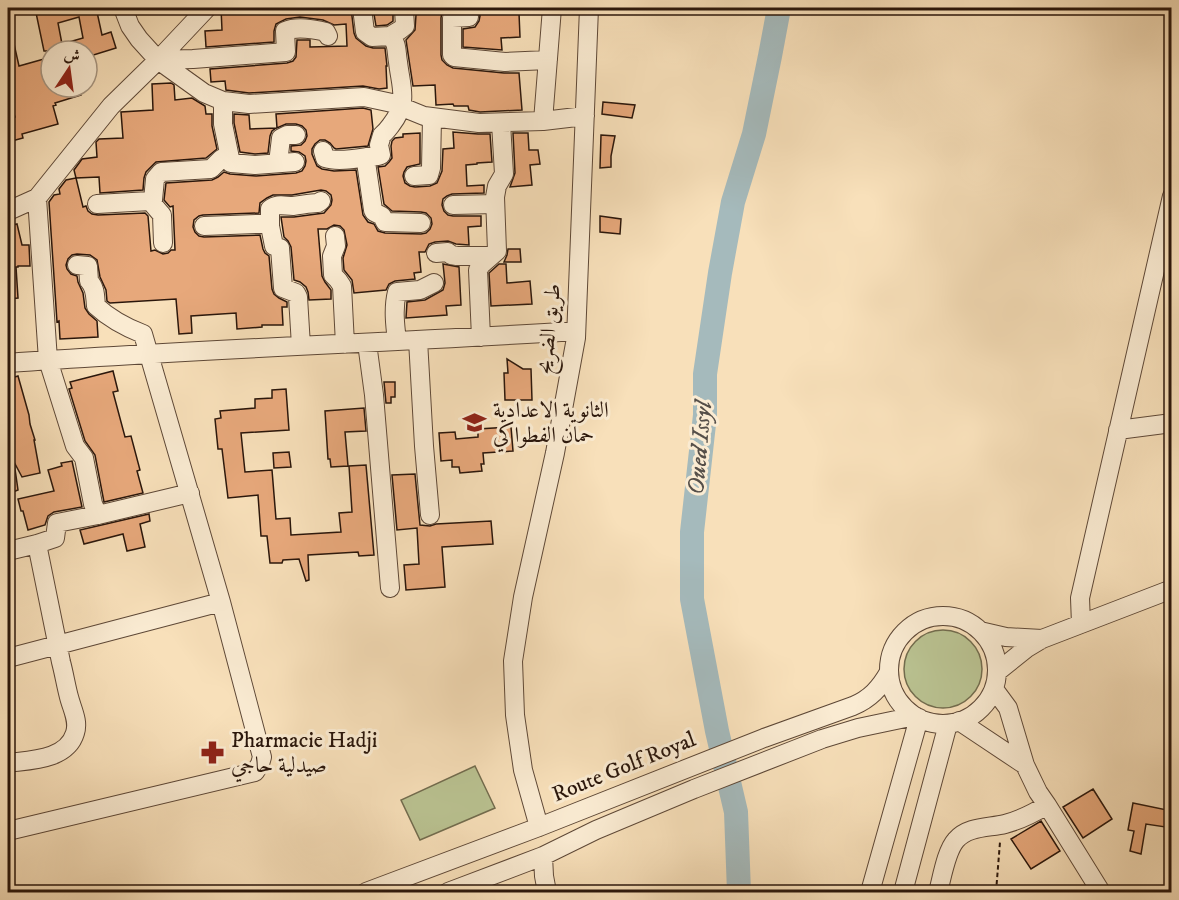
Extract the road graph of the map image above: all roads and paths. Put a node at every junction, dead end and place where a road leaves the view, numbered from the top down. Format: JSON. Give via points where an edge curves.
{"nodes":[{"id":1,"x":123,"y":8,"type":"edge"},
{"id":2,"x":207,"y":8,"type":"edge"},
{"id":3,"x":362,"y":8,"type":"edge"},
{"id":4,"x":407,"y":8,"type":"edge"},
{"id":5,"x":552,"y":8,"type":"edge"},
{"id":6,"x":589,"y":8,"type":"edge"},
{"id":7,"x":452,"y":18,"type":"dead end"},
{"id":8,"x":328,"y":36,"type":"dead end"},
{"id":9,"x":390,"y":36,"type":"junction"},
{"id":10,"x":159,"y":60,"type":"junction"},
{"id":11,"x":548,"y":60,"type":"junction"},
{"id":12,"x":224,"y":101,"type":"junction"},
{"id":13,"x":402,"y":107,"type":"junction"},
{"id":14,"x":585,"y":117,"type":"junction"},
{"id":15,"x":432,"y":118,"type":"junction"},
{"id":16,"x":543,"y":121,"type":"junction"},
{"id":17,"x":501,"y":123,"type":"junction"},
{"id":18,"x":296,"y":135,"type":"dead end"},
{"id":19,"x":323,"y":151,"type":"dead end"},
{"id":20,"x":228,"y":155,"type":"junction"},
{"id":21,"x":367,"y":157,"type":"junction"},
{"id":22,"x":414,"y":176,"type":"dead end"},
{"id":23,"x":1172,"y":196,"type":"edge"},
{"id":24,"x":37,"y":198,"type":"junction"},
{"id":25,"x":150,"y":201,"type":"junction"},
{"id":26,"x":321,"y":201,"type":"dead end"},
{"id":27,"x":97,"y":204,"type":"dead end"},
{"id":28,"x":495,"y":204,"type":"junction"},
{"id":29,"x":453,"y":205,"type":"dead end"},
{"id":30,"x":8,"y":211,"type":"edge"},
{"id":31,"x":421,"y":223,"type":"dead end"},
{"id":32,"x":204,"y":226,"type":"dead end"},
{"id":33,"x":270,"y":226,"type":"junction"},
{"id":34,"x":335,"y":236,"type":"dead end"},
{"id":35,"x":163,"y":243,"type":"dead end"},
{"id":36,"x":436,"y":253,"type":"dead end"},
{"id":37,"x":491,"y":256,"type":"junction"},
{"id":38,"x":77,"y":265,"type":"dead end"},
{"id":39,"x":434,"y":283,"type":"dead end"},
{"id":40,"x":576,"y":331,"type":"junction"},
{"id":41,"x":481,"y":337,"type":"junction"},
{"id":42,"x":418,"y":340,"type":"junction"},
{"id":43,"x":397,"y":341,"type":"junction"},
{"id":44,"x":368,"y":343,"type":"junction"},
{"id":45,"x":345,"y":344,"type":"junction"},
{"id":46,"x":301,"y":346,"type":"junction"},
{"id":47,"x":148,"y":353,"type":"junction"},
{"id":48,"x":48,"y":360,"type":"junction"},
{"id":49,"x":8,"y":363,"type":"edge"},
{"id":50,"x":1172,"y":423,"type":"edge"},
{"id":51,"x":1118,"y":430,"type":"junction"},
{"id":52,"x":189,"y":493,"type":"junction"},
{"id":53,"x":98,"y":515,"type":"junction"},
{"id":54,"x":430,"y":515,"type":"dead end"},
{"id":55,"x":37,"y":544,"type":"junction"},
{"id":56,"x":8,"y":551,"type":"edge"},
{"id":57,"x":390,"y":588,"type":"dead end"},
{"id":58,"x":1172,"y":589,"type":"edge"},
{"id":59,"x":220,"y":602,"type":"junction"},
{"id":60,"x":1081,"y":624,"type":"junction"},
{"id":61,"x":980,"y":631,"type":"junction"},
{"id":62,"x":1042,"y":639,"type":"junction"},
{"id":63,"x":58,"y":644,"type":"junction"},
{"id":64,"x":8,"y":658,"type":"edge"},
{"id":65,"x":889,"y":672,"type":"junction"},
{"id":66,"x":995,"y":680,"type":"junction"},
{"id":67,"x":917,"y":717,"type":"junction"},
{"id":68,"x":953,"y":722,"type":"junction"},
{"id":69,"x":8,"y":763,"type":"edge"},
{"id":70,"x":1025,"y":765,"type":"junction"},
{"id":71,"x":1047,"y":805,"type":"junction"},
{"id":72,"x":1003,"y":824,"type":"junction"},
{"id":73,"x":539,"y":827,"type":"junction"},
{"id":74,"x":8,"y":831,"type":"edge"},
{"id":75,"x":885,"y":838,"type":"junction"},
{"id":76,"x":915,"y":846,"type":"junction"},
{"id":77,"x":543,"y":856,"type":"junction"},
{"id":78,"x":366,"y":892,"type":"edge"},
{"id":79,"x":448,"y":892,"type":"edge"},
{"id":80,"x":547,"y":892,"type":"edge"},
{"id":81,"x":870,"y":892,"type":"edge"},
{"id":82,"x":903,"y":892,"type":"edge"},
{"id":83,"x":938,"y":892,"type":"edge"},
{"id":84,"x":996,"y":892,"type":"edge"},
{"id":85,"x":1101,"y":892,"type":"edge"}],
"edges":[{"from":1,"to":10,"type":"street","via":[[130,26]]},
{"from":2,"to":10,"type":"street"},
{"from":3,"to":9,"type":"street","via":[[365,32],[372,37]]},
{"from":4,"to":9,"type":"street","via":[[405,26]]},
{"from":5,"to":11,"type":"street"},
{"from":6,"to":14,"type":"street","name":"طريق الضريح"},
{"from":7,"to":11,"type":"street","via":[[454,57],[505,62]]},
{"from":8,"to":10,"type":"street","via":[[313,29],[291,29],[285,31],[286,52]]},
{"from":9,"to":13,"type":"street","via":[[396,41]]},
{"from":10,"to":12,"type":"street","via":[[204,93]]},
{"from":10,"to":24,"type":"street","via":[[111,106]]},
{"from":11,"to":16,"type":"street"},
{"from":12,"to":13,"type":"street","via":[[249,104],[364,97]]},
{"from":12,"to":20,"type":"street"},
{"from":13,"to":15,"type":"street"},
{"from":13,"to":21,"type":"street","via":[[382,135],[381,155]]},
{"from":14,"to":16,"type":"street"},
{"from":14,"to":40,"type":"street","name":"طريق الضريح"},
{"from":15,"to":17,"type":"street"},
{"from":15,"to":22,"type":"street","via":[[429,175]]},
{"from":16,"to":17,"type":"street"},
{"from":17,"to":28,"type":"street","via":[[504,174],[497,186]]},
{"from":18,"to":20,"type":"street","via":[[281,138],[287,163],[231,164]]},
{"from":19,"to":21,"type":"street","via":[[325,158],[331,160]]},
{"from":20,"to":25,"type":"street","via":[[211,169],[161,172],[154,179]]},
{"from":21,"to":31,"type":"street","via":[[374,212],[385,222]]},
{"from":23,"to":51,"type":"street"},
{"from":24,"to":30,"type":"street"},
{"from":24,"to":48,"type":"street"},
{"from":25,"to":27,"type":"street"},
{"from":25,"to":35,"type":"street","via":[[162,215]]},
{"from":26,"to":33,"type":"street","via":[[275,205],[270,208]]},
{"from":28,"to":29,"type":"street"},
{"from":28,"to":37,"type":"street","via":[[497,251]]},
{"from":32,"to":33,"type":"street"},
{"from":33,"to":46,"type":"street","via":[[274,246],[280,248],[283,288],[298,297]]},
{"from":34,"to":45,"type":"street","via":[[333,275],[342,286]]},
{"from":36,"to":37,"type":"street"},
{"from":37,"to":41,"type":"street","via":[[478,270]]},
{"from":38,"to":47,"type":"street","via":[[88,266],[96,306],[122,325],[143,334]]},
{"from":39,"to":43,"type":"street","via":[[420,290],[397,292]]},
{"from":40,"to":41,"type":"street"},
{"from":40,"to":73,"type":"street","name":"طريق الضريح","via":[[513,661],[523,770]]},
{"from":41,"to":42,"type":"street"},
{"from":42,"to":43,"type":"street"},
{"from":42,"to":54,"type":"street"},
{"from":43,"to":44,"type":"street"},
{"from":44,"to":45,"type":"street"},
{"from":44,"to":57,"type":"street"},
{"from":45,"to":46,"type":"street"},
{"from":46,"to":47,"type":"street"},
{"from":47,"to":48,"type":"street"},
{"from":47,"to":52,"type":"street"},
{"from":48,"to":49,"type":"street"},
{"from":48,"to":53,"type":"street","via":[[75,446],[84,458]]},
{"from":50,"to":51,"type":"street"},
{"from":51,"to":60,"type":"street","via":[[1080,598]]},
{"from":52,"to":53,"type":"street"},
{"from":52,"to":59,"type":"street"},
{"from":53,"to":55,"type":"street","via":[[57,523],[55,538]]},
{"from":55,"to":56,"type":"street"},
{"from":55,"to":63,"type":"street"},
{"from":58,"to":60,"type":"street"},
{"from":59,"to":63,"type":"street"},
{"from":59,"to":74,"type":"street","via":[[262,757],[255,772]]},
{"from":60,"to":62,"type":"street"},
{"from":61,"to":62,"type":"street"},
{"from":61,"to":65,"type":"street","via":[[951,617],[920,621],[897,642]]},
{"from":61,"to":66,"type":"street","via":[[995,657]]},
{"from":62,"to":66,"type":"street","via":[[1027,648]]},
{"from":63,"to":64,"type":"street"},
{"from":63,"to":69,"type":"street","via":[[75,714],[75,734],[66,747],[47,758]]},
{"from":65,"to":67,"type":"street","via":[[897,697]]},
{"from":65,"to":73,"type":"street","name":"Route Golf Royal","via":[[876,692],[863,702]]},
{"from":66,"to":68,"type":"street","via":[[980,709]]},
{"from":66,"to":70,"type":"street"},
{"from":67,"to":68,"type":"street","via":[[928,722]]},
{"from":67,"to":75,"type":"street"},
{"from":67,"to":77,"type":"street","name":"Route Golf Royal","via":[[842,732],[694,789]]},
{"from":68,"to":70,"type":"street"},
{"from":68,"to":76,"type":"street"},
{"from":70,"to":71,"type":"street"},
{"from":71,"to":72,"type":"street"},
{"from":71,"to":85,"type":"street"},
{"from":72,"to":83,"type":"street","via":[[966,832],[956,840]]},
{"from":72,"to":84,"type":"path"},
{"from":73,"to":78,"type":"street","name":"Route Golf Royal"},
{"from":75,"to":76,"type":"street"},
{"from":75,"to":81,"type":"street"},
{"from":76,"to":82,"type":"street"},
{"from":77,"to":79,"type":"street","name":"Route Golf Royal"},
{"from":77,"to":80,"type":"street"}]}
